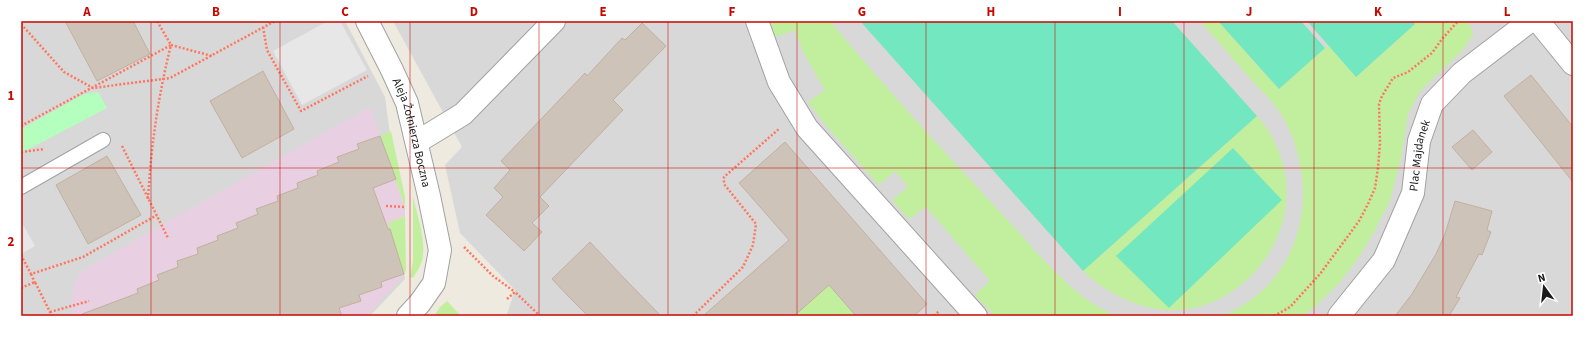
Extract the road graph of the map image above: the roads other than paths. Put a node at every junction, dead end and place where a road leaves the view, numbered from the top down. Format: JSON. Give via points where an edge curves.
{"nodes":[{"id":1,"x":366,"y":21,"type":"edge"},
{"id":2,"x":554,"y":21,"type":"edge"},
{"id":3,"x":757,"y":21,"type":"edge"},
{"id":4,"x":1530,"y":21,"type":"edge"},
{"id":5,"x":1538,"y":21,"type":"edge"},
{"id":6,"x":1573,"y":64,"type":"edge"},
{"id":7,"x":103,"y":140,"type":"dead end"},
{"id":8,"x":417,"y":142,"type":"junction"},
{"id":9,"x":21,"y":187,"type":"edge"},
{"id":10,"x":408,"y":316,"type":"edge"},
{"id":11,"x":976,"y":316,"type":"edge"},
{"id":12,"x":1339,"y":316,"type":"edge"}],
"edges":[{"from":1,"to":8,"type":"street","name":"Aleja Żołnierza Boczna","via":[[408,103]]},
{"from":2,"to":8,"type":"street","via":[[463,114]]},
{"from":3,"to":11,"type":"street","via":[[779,82],[807,128]]},
{"from":4,"to":12,"type":"street","name":"Plac Majdanek","via":[[1462,73],[1432,104],[1419,141],[1413,193],[1384,260]]},
{"from":5,"to":6,"type":"street"},
{"from":7,"to":9,"type":"lane"},
{"from":8,"to":10,"type":"street","name":"Aleja Żołnierza Boczna","via":[[450,246],[434,283]]}]}
